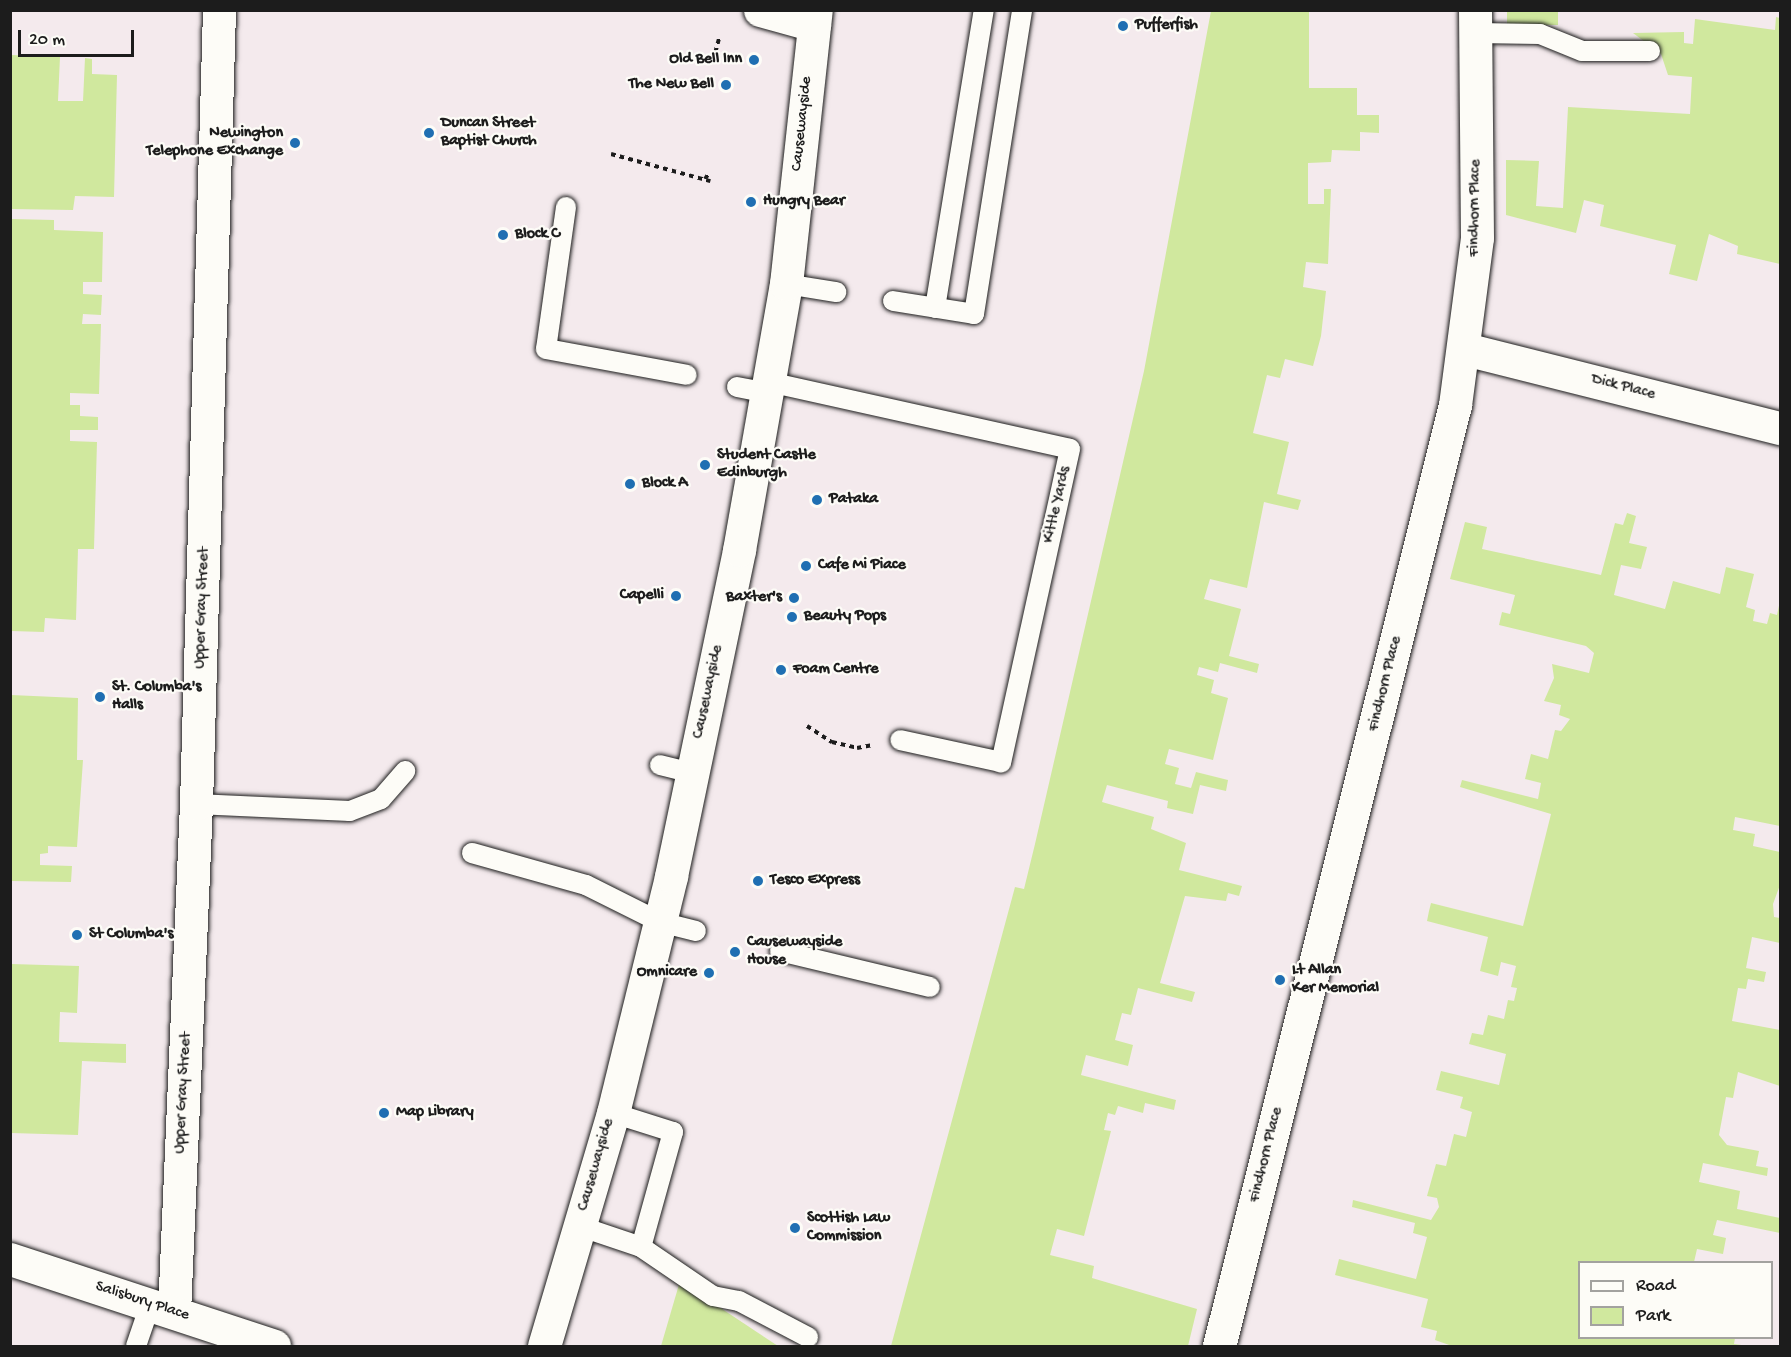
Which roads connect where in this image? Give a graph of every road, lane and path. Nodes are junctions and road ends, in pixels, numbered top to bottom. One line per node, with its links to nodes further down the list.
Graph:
1 (219, 10): 26 (street, Upper Gray Street)
2 (760, 10): 5 (street)
3 (984, 10): 16 (lane)
4 (1022, 10): 16 (lane)
5 (815, 18): 13 (street, Causewayside)
6 (1475, 22): 8 (lane); 17 (street, Findhorn Place)
7 (719, 38): 9 (path)
8 (1650, 51)
9 (713, 61)
10 (611, 154): 11 (path)
11 (710, 173)
12 (566, 207): 18 (lane)
13 (786, 284): 14 (lane); 19 (street, Causewayside)
14 (836, 292)
15 (893, 301): 16 (lane)
16 (935, 308)
17 (1465, 349): 20 (street, Dick Place); 41 (street, Findhorn Place)
18 (687, 375)
19 (758, 387): 22 (lane, Kittle Yards); 25 (street, Causewayside)
20 (1780, 428)
21 (807, 726): 22 (path)
22 (900, 740)
23 (660, 765): 25 (lane)
24 (405, 771): 26 (lane)
25 (692, 773): 28 (street, Causewayside)
26 (196, 804): 36 (street, Upper Gray Street)
27 (472, 853): 28 (lane)
28 (660, 922): 29 (lane); 32 (street, Causewayside)
29 (696, 931)
30 (780, 951): 31 (lane)
31 (930, 987)
32 (613, 1113): 33 (street, Causewayside); 34 (lane)
33 (579, 1227): 34 (lane); 40 (street, Causewayside)
34 (641, 1248): 37 (lane)
35 (10, 1259): 36 (street, Salisbury Place)
36 (162, 1308): 38 (lane); 39 (street, Salisbury Place)
37 (808, 1337)
38 (136, 1347)
39 (274, 1347)
40 (543, 1347)
41 (1219, 1347)

